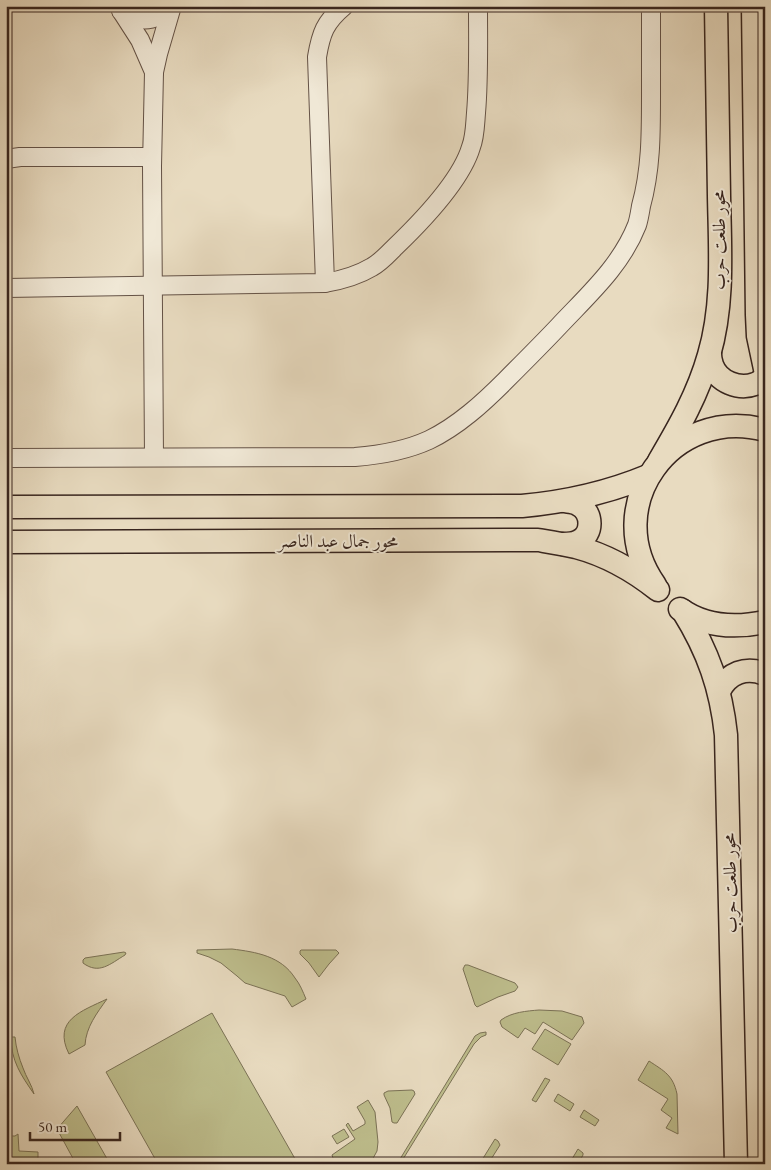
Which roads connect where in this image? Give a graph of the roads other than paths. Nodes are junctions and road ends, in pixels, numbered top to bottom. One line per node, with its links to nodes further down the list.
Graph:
1 (172, 6): 7 (street); 8 (street)
2 (344, 6): 11 (street)
3 (478, 6): 11 (street)
4 (651, 6): 18 (street)
5 (716, 6): 14 (main road, محور طلعت حرب)
6 (753, 6): 15 (main road, محور طلعت حرب)
7 (116, 8): 8 (street)
8 (154, 72): 9 (street)
9 (152, 158): 10 (street); 12 (street)
10 (6, 159)
11 (326, 283): 12 (street)
12 (153, 286): 13 (street); 18 (street)
13 (6, 288)
14 (710, 354): 16 (main road); 20 (main road, محور طلعت حرب)
15 (765, 369)
16 (765, 378)
17 (765, 430): 20 (main road)
18 (154, 457): 19 (street)
19 (6, 458)
20 (653, 469): 21 (main road, محور جمال عبد الناصر); 25 (main road, محور طلعت حرب)
21 (564, 501): 22 (main road, محور جمال عبد الناصر); 24 (main road)
22 (6, 507)
23 (6, 542): 24 (main road, محور جمال عبد الناصر)
24 (563, 544): 25 (main road, محور جمال عبد الناصر)
25 (658, 590): 26 (main road)
26 (683, 611): 27 (main road); 29 (main road, محور طلعت حرب)
27 (765, 622)
28 (765, 674): 29 (main road)
29 (719, 691): 30 (main road, محور طلعت حرب)
30 (736, 1164)

